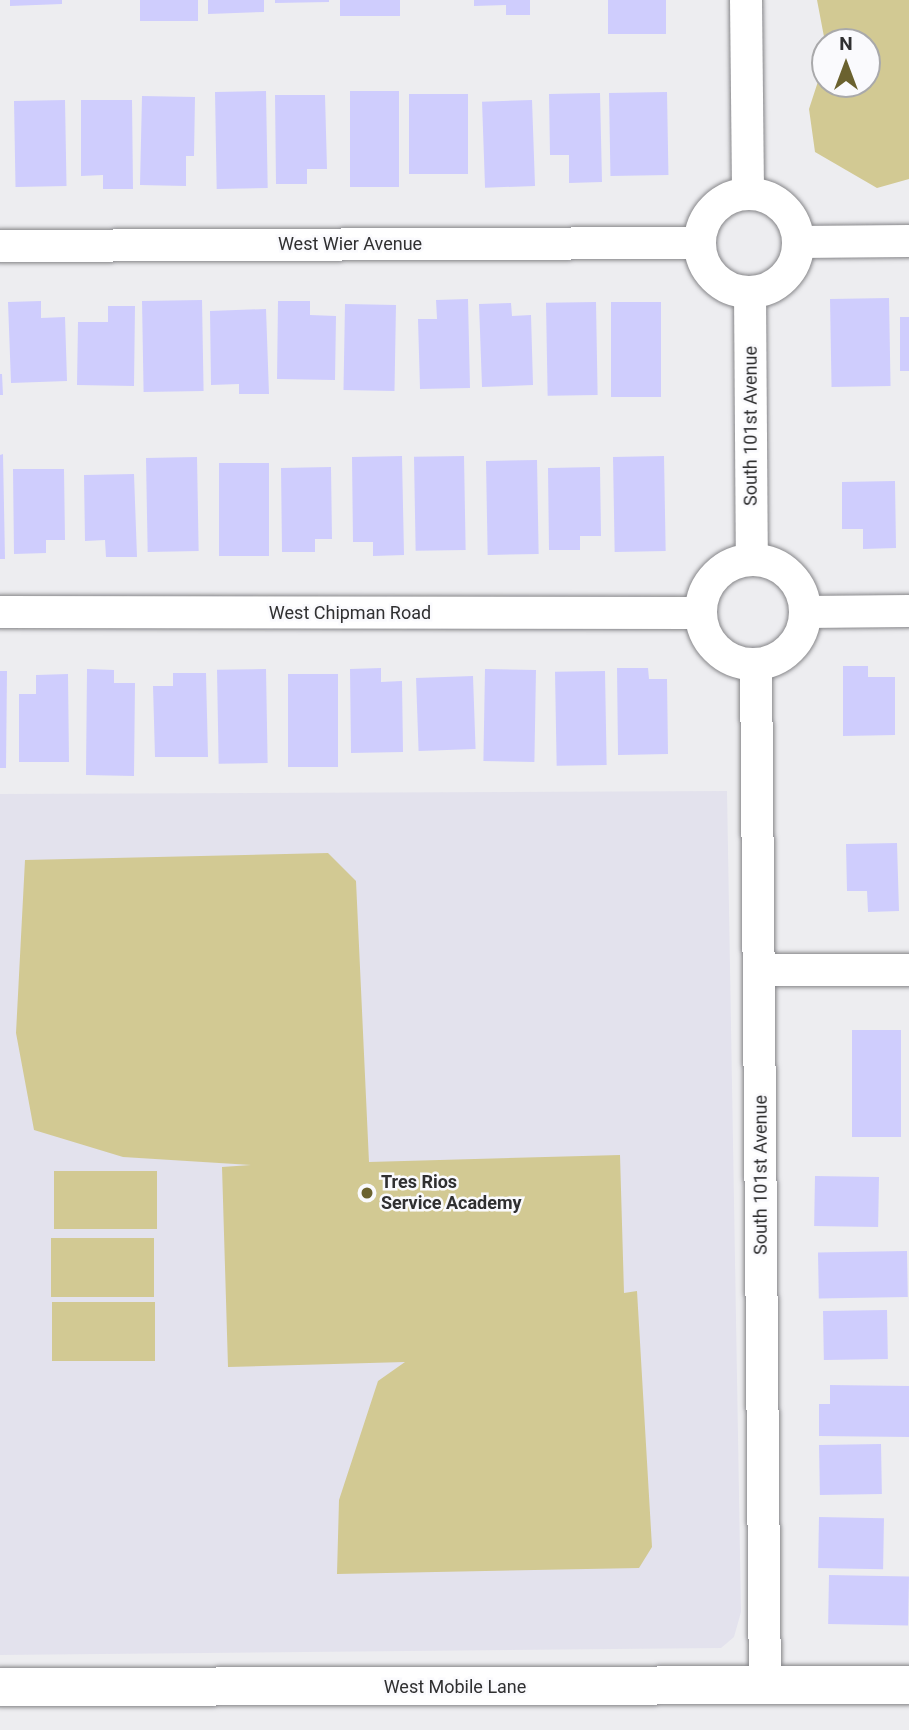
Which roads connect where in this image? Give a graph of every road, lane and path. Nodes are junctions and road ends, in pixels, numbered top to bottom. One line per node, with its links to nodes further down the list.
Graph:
1 (746, 0): 2 (street)
2 (748, 194): 4 (street); 5 (street)
3 (909, 241): 4 (street)
4 (799, 242): 7 (street)
5 (699, 243): 6 (street, West Wier Avenue); 7 (street)
6 (0, 246)
7 (750, 293): 8 (street, South 101st Avenue)
8 (752, 560): 11 (street); 12 (street)
9 (909, 611): 11 (street)
10 (0, 612): 12 (street, West Chipman Road)
11 (806, 612): 13 (street)
12 (701, 613): 13 (street)
13 (756, 664): 14 (street, South 101st Avenue)
14 (760, 970): 15 (street); 17 (street, South 101st Avenue)
15 (909, 970)
16 (909, 1685): 17 (street, West Mobile Lane)
17 (765, 1686): 18 (street, West Mobile Lane)
18 (0, 1688)

